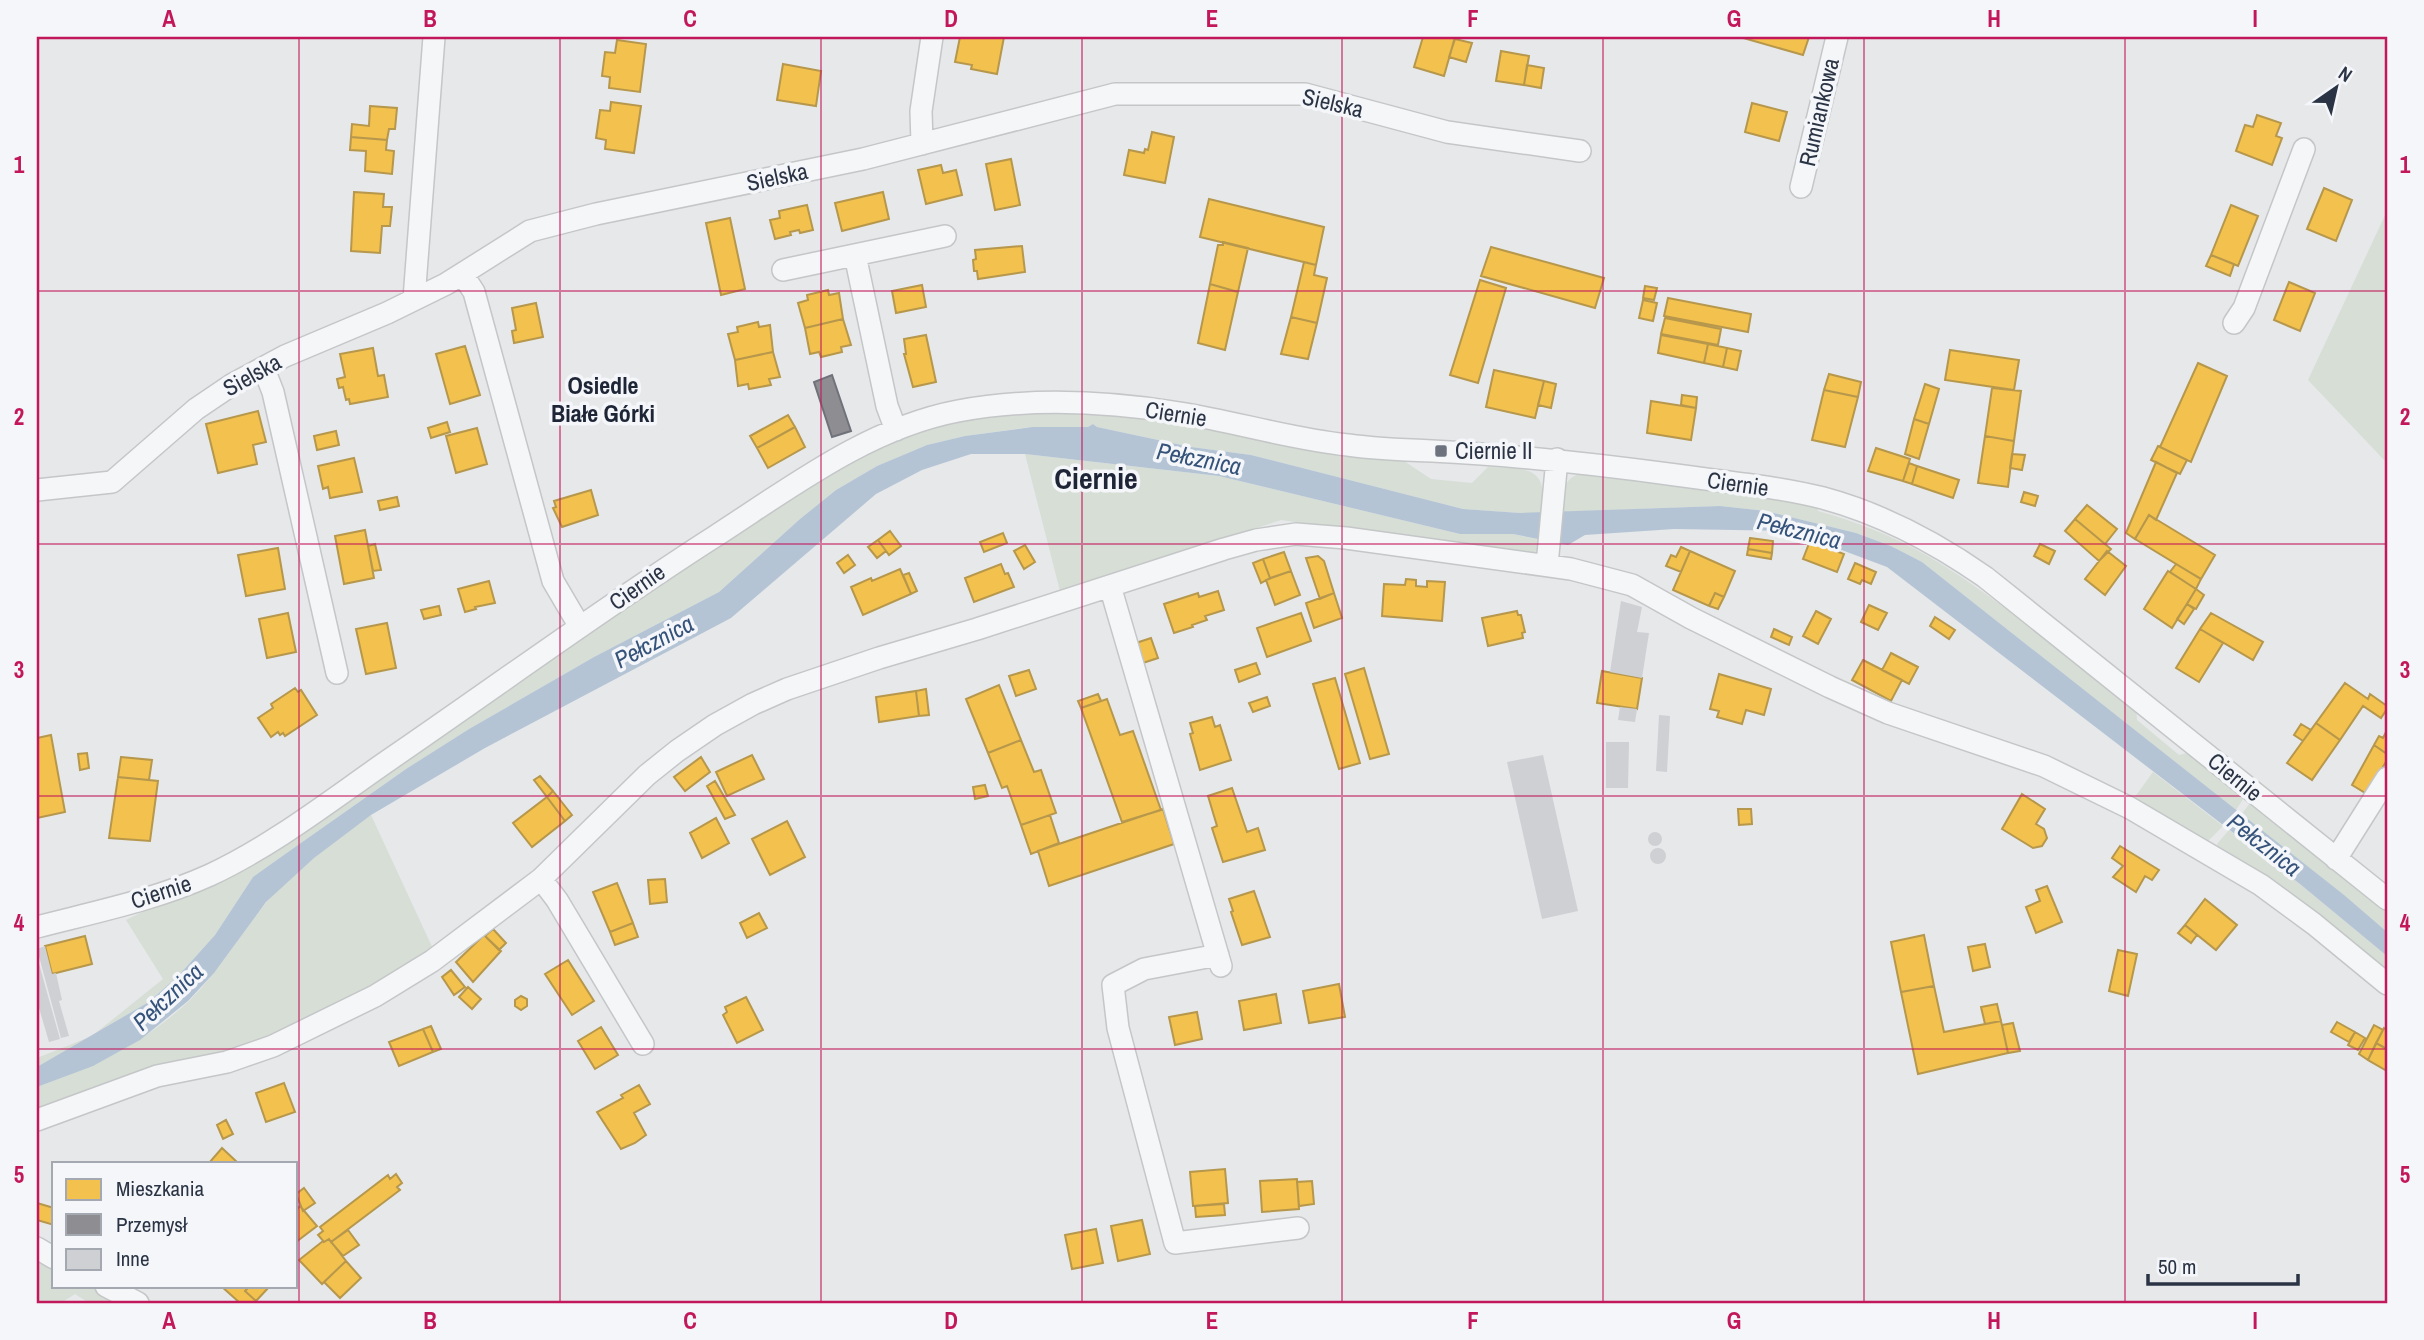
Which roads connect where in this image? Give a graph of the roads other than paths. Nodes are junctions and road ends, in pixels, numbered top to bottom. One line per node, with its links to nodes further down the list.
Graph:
1 (433, 37): 12 (street)
2 (932, 37): 4 (street)
3 (1837, 37): 7 (street, Rumiankowa)
4 (922, 144): 6 (street, Sielska); 11 (street, Sielska)
5 (2304, 149): 13 (street)
6 (1580, 151)
7 (1801, 187)
8 (945, 236): 9 (street)
9 (855, 255): 10 (street); 15 (street)
10 (783, 270)
11 (463, 275): 12 (street, Sielska); 20 (street)
12 (414, 299): 14 (street, Sielska)
13 (2234, 323)
14 (264, 369): 17 (street, Sielska); 21 (street)
15 (897, 430): 16 (street, Ciernie); 20 (street, Ciernie)
16 (1557, 459): 18 (street); 23 (street, Ciernie)
17 (37, 490)
18 (1548, 554): 19 (street); 27 (street)
19 (1110, 586): 24 (street); 30 (street)
20 (580, 627): 26 (street, Ciernie)
21 (337, 673)
22 (2387, 778): 23 (street)
23 (2336, 859): 25 (street, Ciernie)
24 (541, 879): 28 (street); 29 (street)
25 (2387, 899)
26 (37, 927)
27 (2387, 984)
28 (643, 1044)
29 (37, 1120)
30 (1298, 1228)
31 (110, 1288): 32 (street)
32 (138, 1303)

